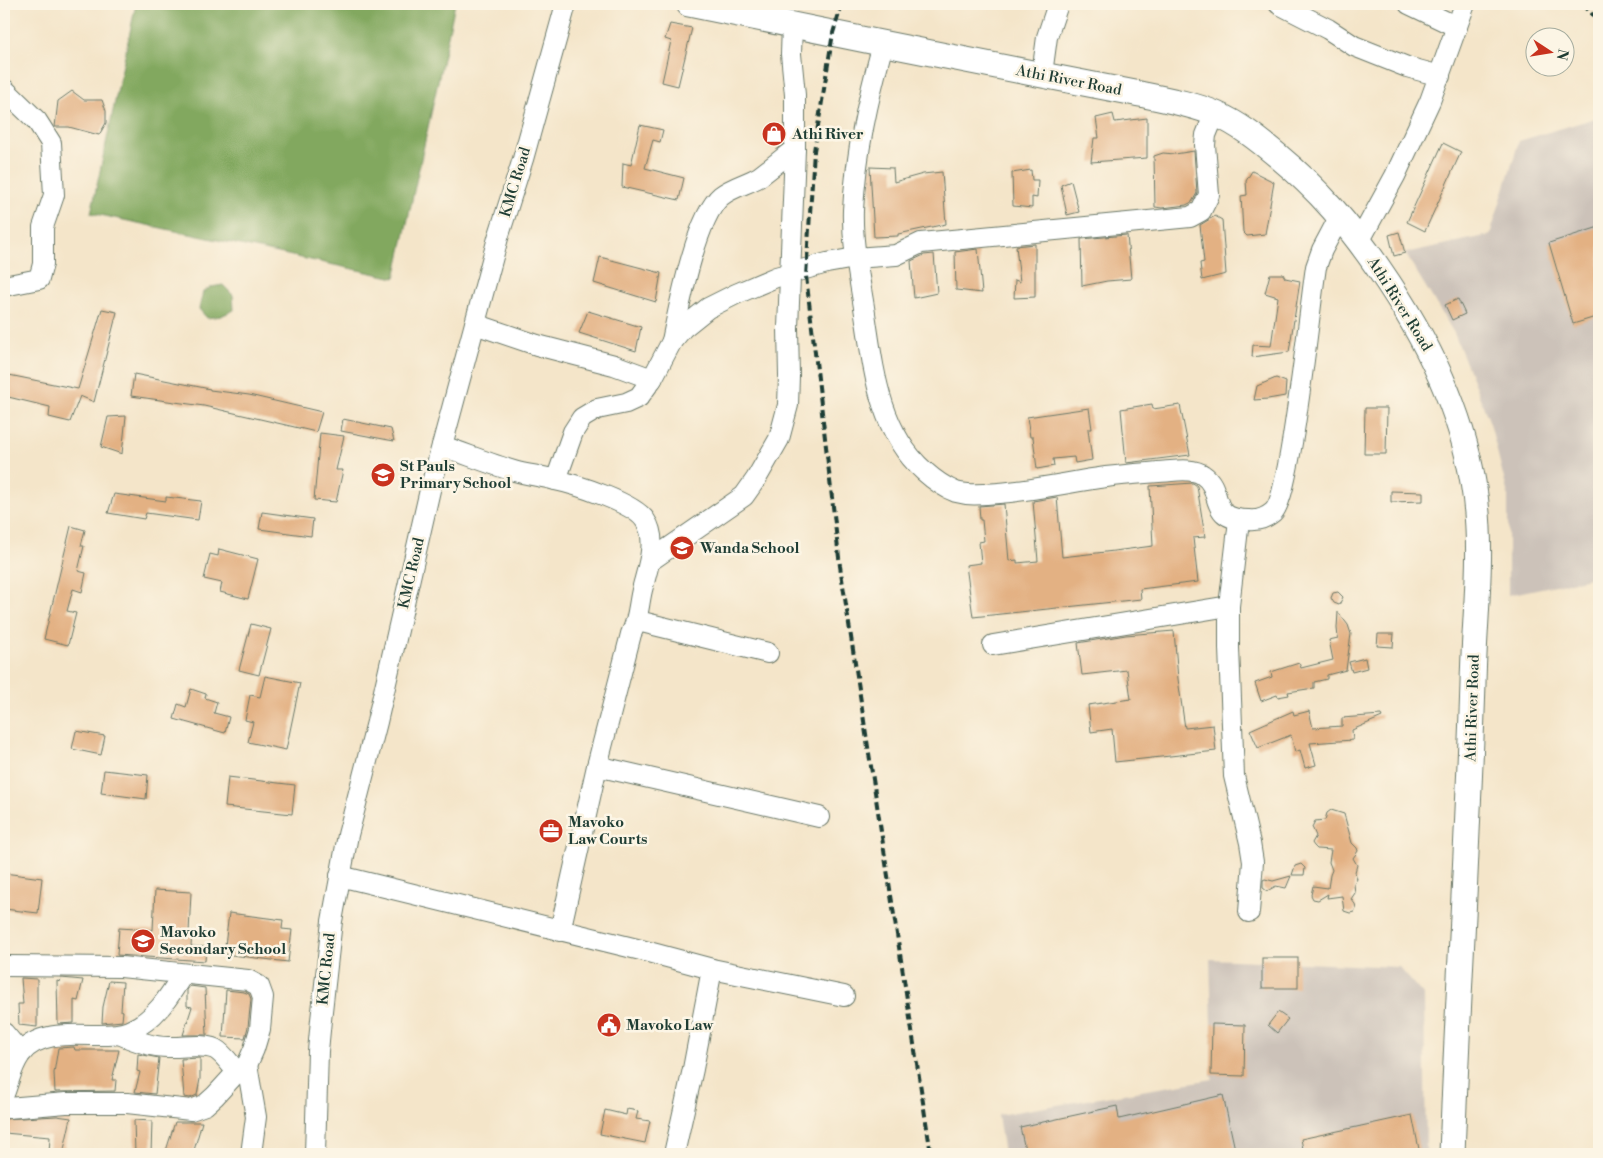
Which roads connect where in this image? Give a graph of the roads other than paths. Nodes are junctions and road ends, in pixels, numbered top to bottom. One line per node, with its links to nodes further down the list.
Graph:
1 (566, 4): 20 (street, KMC Road)
2 (689, 4): 7 (main road, Athi River Road)
3 (1058, 4): 10 (street)
4 (1279, 4): 11 (street)
5 (1409, 4): 8 (street)
6 (1465, 4): 8 (street)
7 (792, 25): 9 (main road, Athi River Road); 14 (street)
8 (1457, 27): 11 (street)
9 (883, 44): 10 (main road, Athi River Road); 17 (street)
10 (1042, 74): 13 (main road, Athi River Road)
11 (1440, 76): 16 (street)
12 (4, 89): 19 (street)
13 (1215, 113): 15 (main road, Athi River Road); 17 (street)
14 (795, 148): 18 (street); 21 (street)
15 (1340, 216): 16 (main road, Athi River Road); 25 (street)
16 (1360, 240): 49 (main road, Athi River Road)
17 (855, 258): 18 (street); 25 (street)
18 (790, 273): 21 (street); 26 (street)
19 (4, 286)
20 (476, 324): 22 (street); 23 (street, KMC Road)
21 (672, 341): 22 (street)
22 (652, 379): 24 (street)
23 (442, 446): 24 (street); 33 (street, KMC Road)
24 (556, 480): 26 (street)
25 (1239, 520): 27 (street)
26 (650, 561): 28 (street)
27 (1229, 606): 29 (street); 34 (street)
28 (638, 621): 30 (street); 31 (street)
29 (993, 645)
30 (768, 653)
31 (597, 766): 32 (street); 35 (street)
32 (819, 817)
33 (340, 876): 35 (street); 47 (street, KMC Road)
34 (1249, 912)
35 (560, 931): 37 (street)
36 (4, 966): 38 (street)
37 (712, 969): 39 (street); 48 (street)
38 (183, 974): 41 (street); 43 (street)
39 (844, 996)
40 (4, 1033): 42 (street)
41 (119, 1034): 42 (street); 43 (street)
42 (21, 1053): 44 (street)
43 (242, 1068): 45 (street); 46 (street)
44 (4, 1094)
45 (4, 1106)
46 (252, 1154)
47 (315, 1154)
48 (674, 1154)
49 (1452, 1154)

